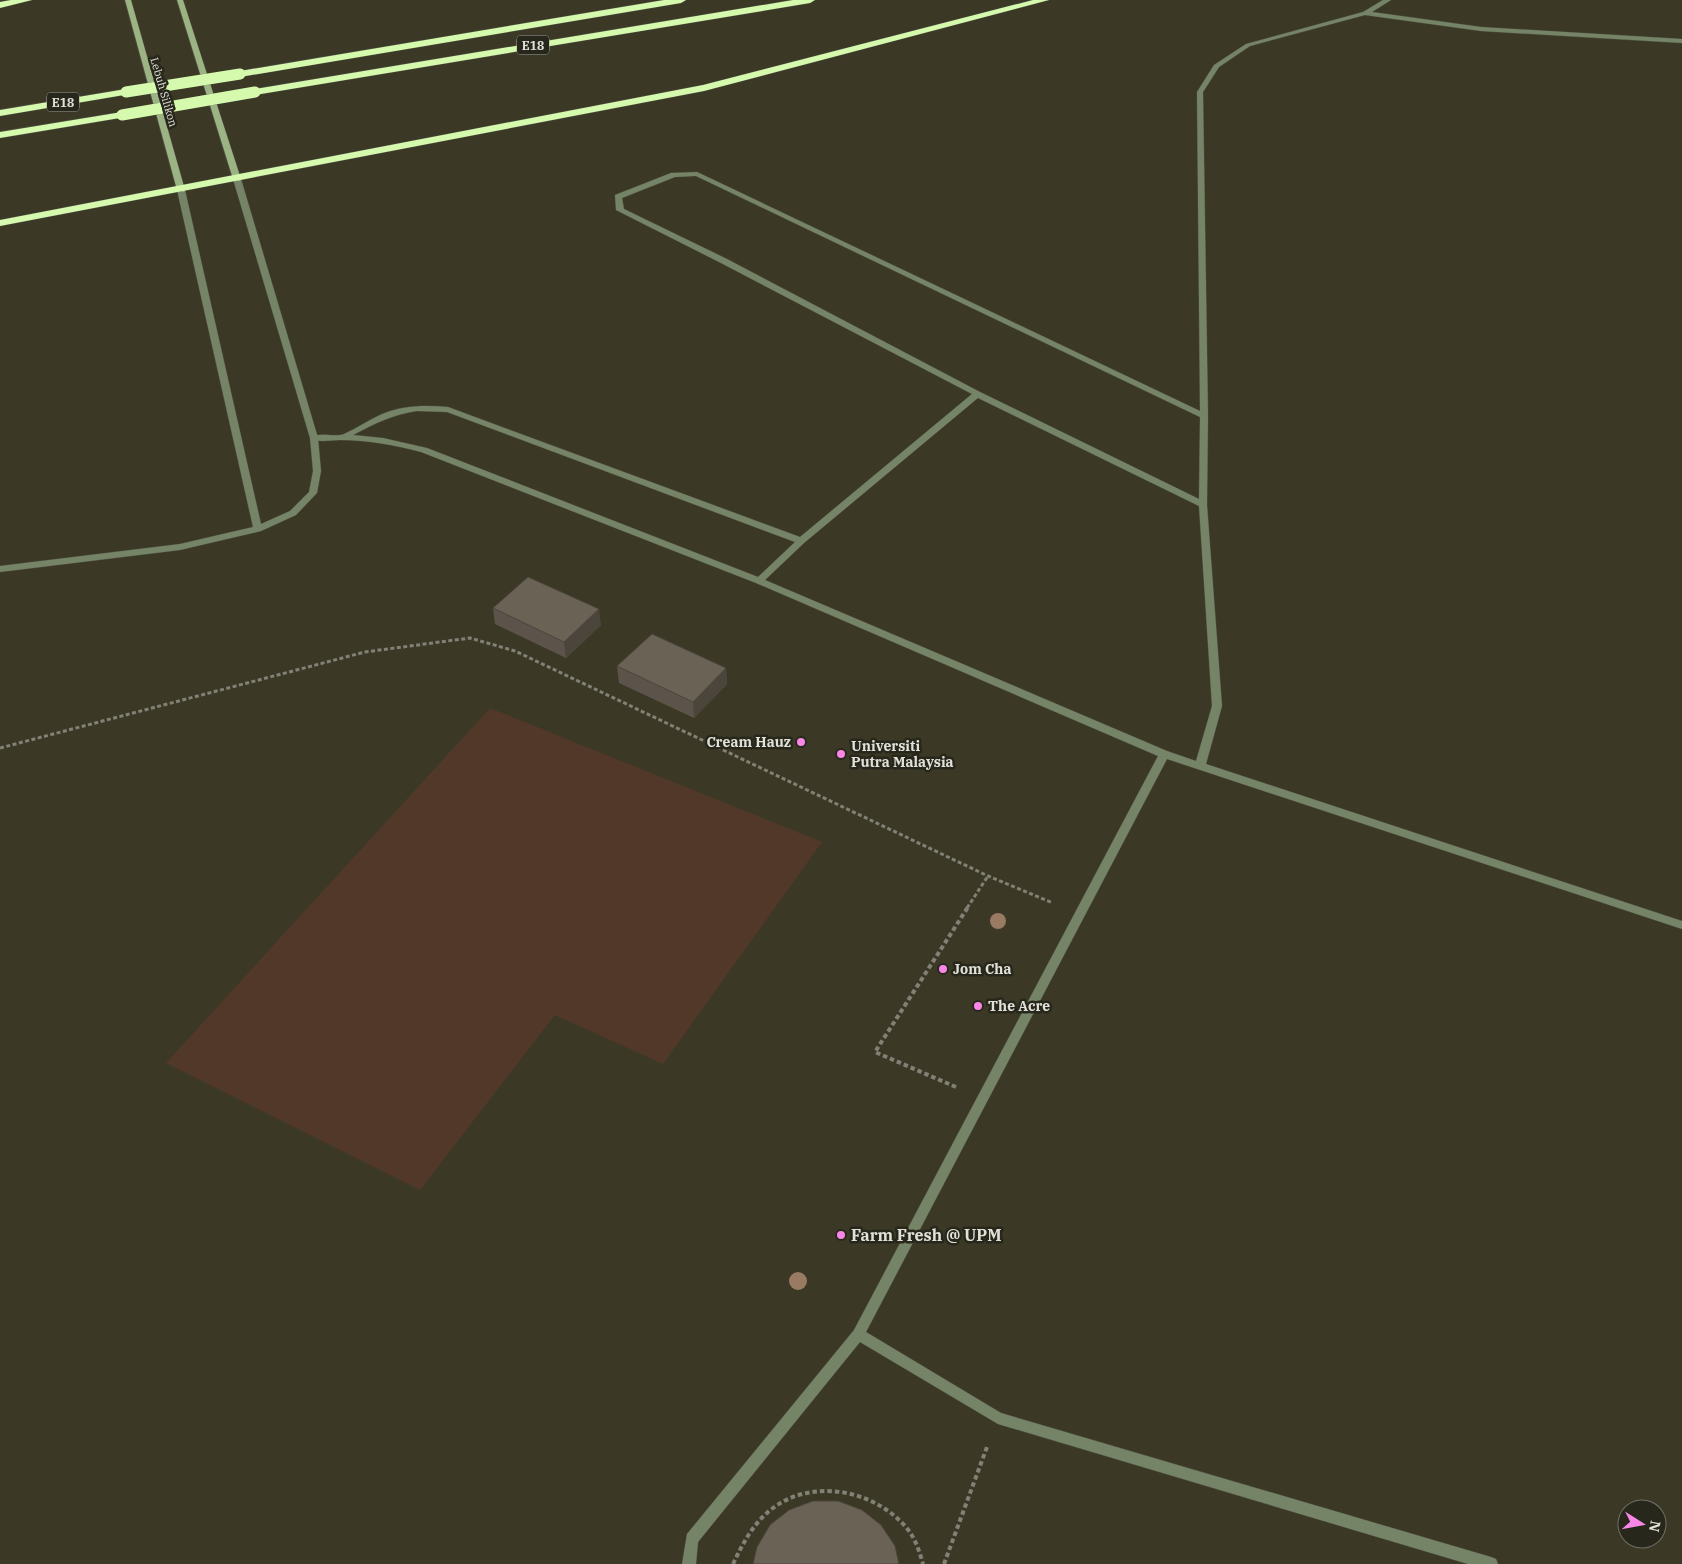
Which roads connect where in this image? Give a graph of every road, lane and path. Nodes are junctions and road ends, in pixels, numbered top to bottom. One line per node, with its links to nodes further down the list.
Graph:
1 (27, 0): 8 (highway)
2 (128, 0): 14 (street, Lebuh Silikon)
3 (180, 0): 13 (street)
4 (681, 0): 11 (highway, E18, bridge)
5 (810, 0): 12 (highway, E18, bridge)
6 (1044, 0): 13 (highway)
7 (1388, 0): 9 (street)
8 (0, 5)
9 (1365, 13): 10 (street); 17 (street)
10 (1682, 41)
11 (0, 113)
12 (0, 135)
13 (237, 179): 14 (highway); 19 (street)
14 (181, 190): 15 (highway); 21 (street)
15 (0, 223)
16 (977, 394): 17 (street); 20 (street); 22 (street)
17 (1204, 416): 20 (street)
18 (347, 436): 19 (street); 22 (street); 24 (street)
19 (314, 438): 21 (street)
20 (1203, 505): 27 (street)
21 (258, 529): 23 (street)
22 (801, 541): 24 (street)
23 (0, 569)
24 (759, 581): 26 (street)
25 (0, 748): 28 (path)
26 (1164, 754): 27 (street); 29 (street)
27 (1200, 766): 30 (street)
28 (988, 876): 29 (path); 31 (path)
29 (1079, 914): 31 (street)
30 (1682, 925)
31 (981, 1098): 32 (street)
32 (858, 1334): 33 (street); 34 (street)
33 (998, 1418): 37 (path); 38 (street)
34 (689, 1564)
35 (733, 1564): 36 (path)
36 (923, 1564)
37 (944, 1564)
38 (1491, 1564)

